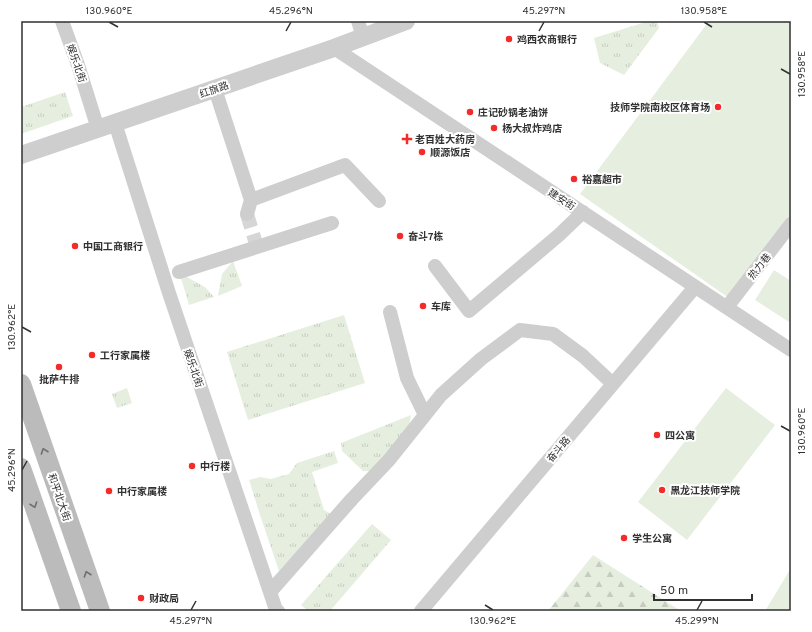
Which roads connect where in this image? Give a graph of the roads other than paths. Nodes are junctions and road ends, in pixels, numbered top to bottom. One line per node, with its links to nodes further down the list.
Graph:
1 (62, 21): 6 (street, 娱乐北街)
2 (406, 21): 3 (street, 红旗路)
3 (360, 29): 4 (street, 红旗路)
4 (334, 48): 5 (street, 红旗路); 10 (street, 建安街)
5 (215, 89): 6 (street, 红旗路); 8 (street)
6 (107, 126): 7 (street, 红旗路); 24 (street, 娱乐北街)
7 (21, 155)
8 (251, 200): 9 (street); 11 (street)
9 (379, 201)
10 (583, 212): 14 (street); 16 (street, 建安街)
11 (247, 214)
12 (332, 223): 15 (street)
13 (791, 224): 17 (street, 热力巷)
14 (435, 266)
15 (180, 272)
16 (695, 287): 17 (street, 建安街); 21 (street, 奋斗路)
17 (727, 307): 19 (street, 建安街)
18 (390, 312): 22 (street)
19 (791, 350)
20 (21, 384): 26 (main road, 和平北大街, one-way to 20)
21 (613, 384): 22 (street); 28 (street, 奋斗路)
22 (425, 415): 24 (street)
23 (21, 468): 25 (main road, one-way to 25)
24 (270, 592): 27 (street, 娱乐北街)
25 (71, 611)
26 (100, 611)
27 (276, 611)
28 (421, 611)

